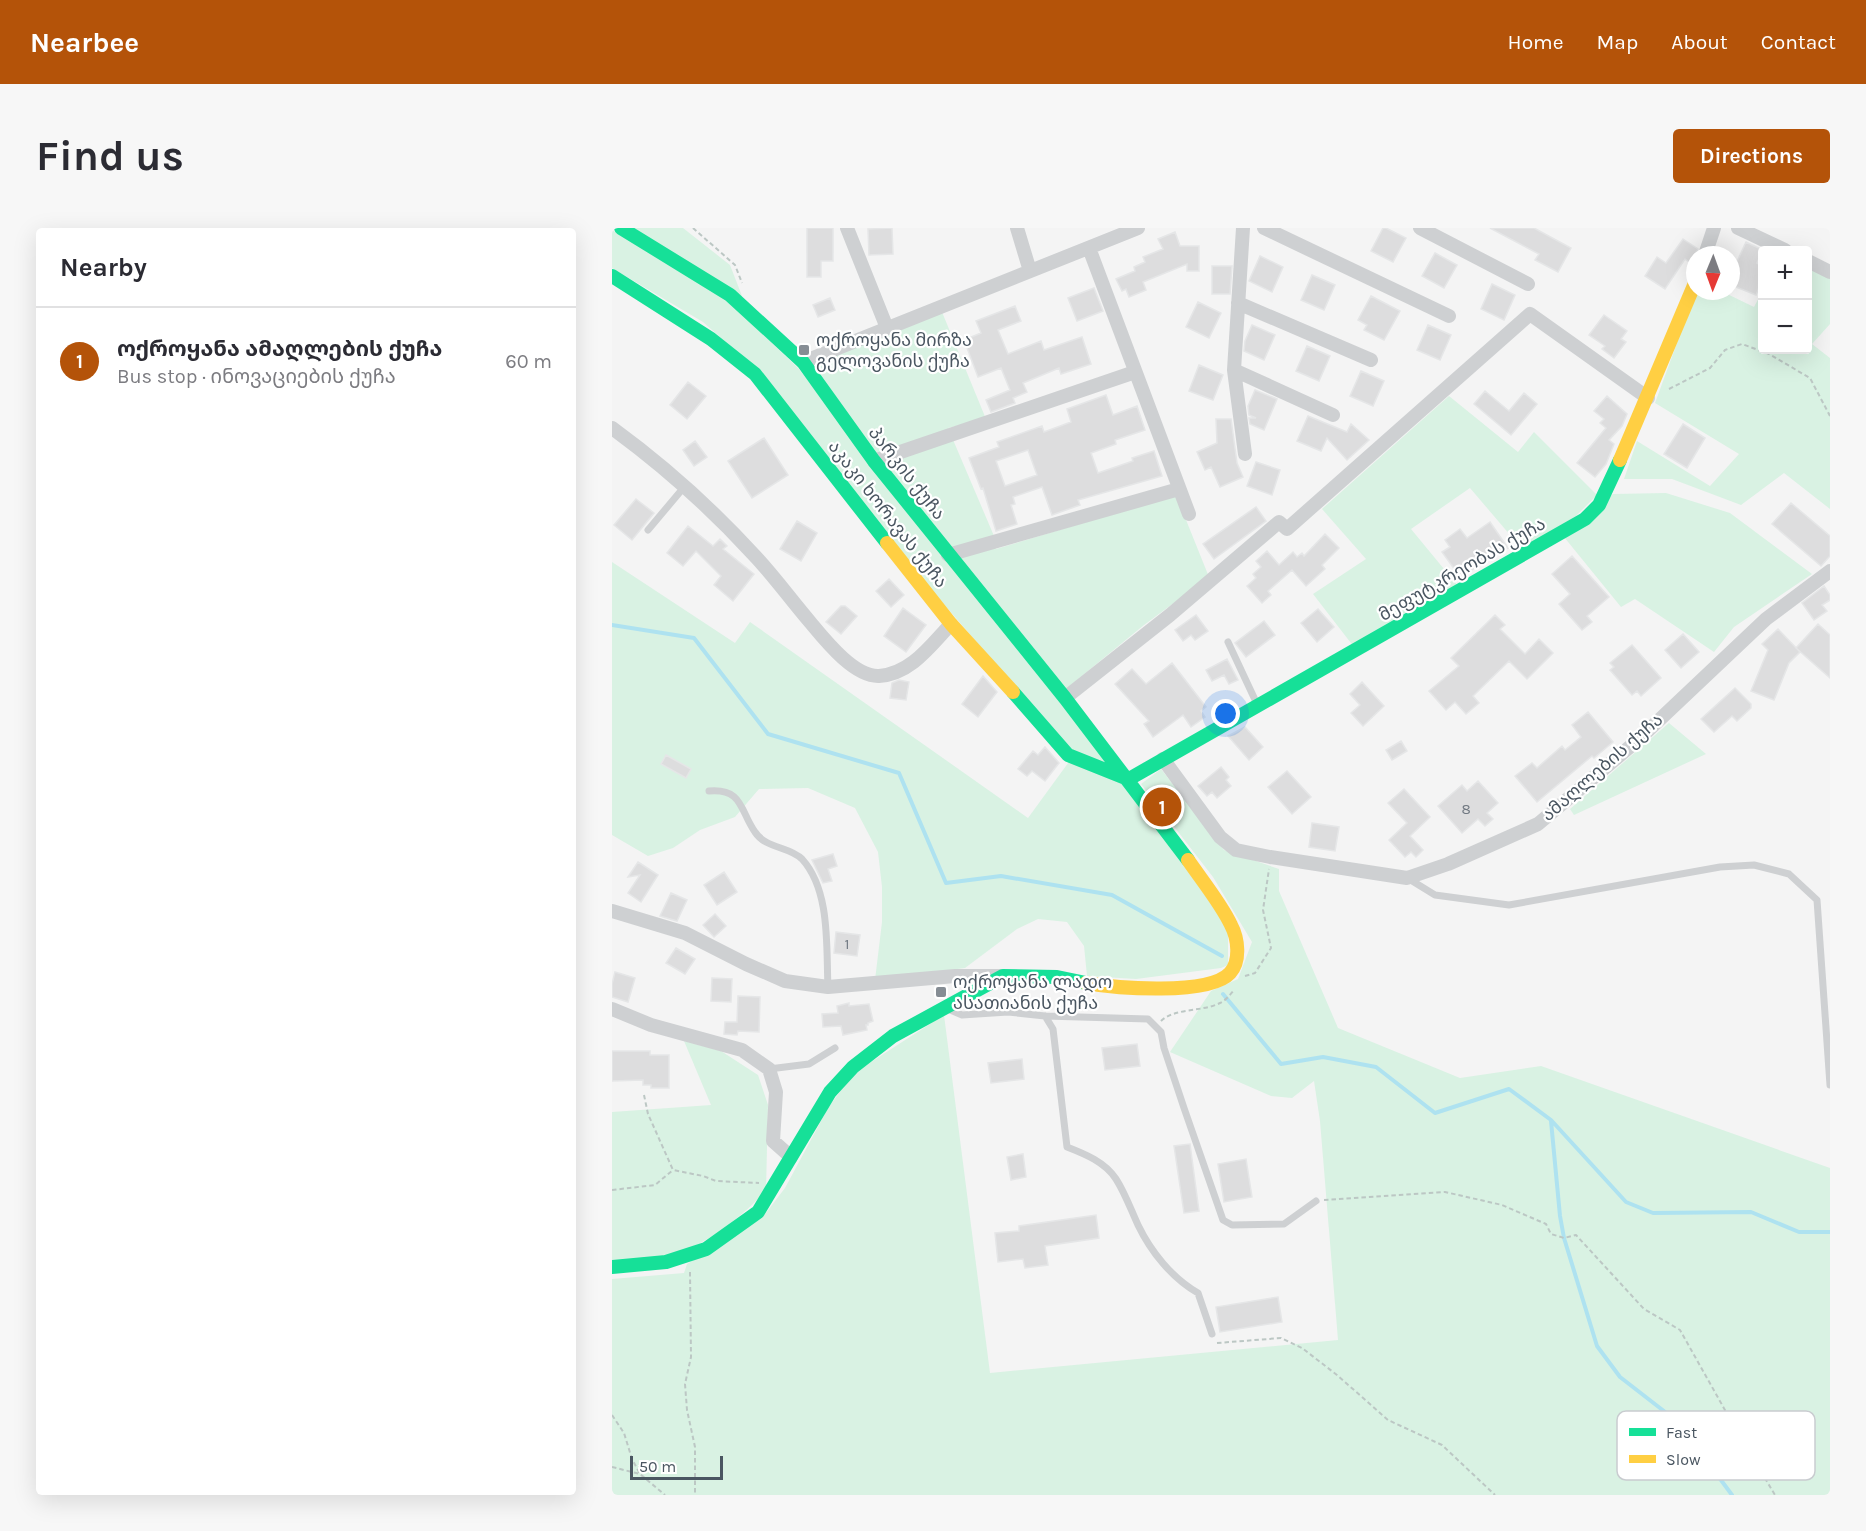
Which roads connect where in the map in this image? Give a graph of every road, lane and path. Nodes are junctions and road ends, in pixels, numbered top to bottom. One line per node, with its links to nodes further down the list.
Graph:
1 (621, 228): 25 (street, პარკის ქუჩა)
2 (693, 228): 18 (path)
3 (1017, 228): 15 (street)
4 (1242, 228): 21 (street)
5 (1264, 228): 22 (street)
6 (1420, 228): 19 (street)
7 (1714, 228): 11 (street)
8 (1738, 228): 12 (street)
9 (1133, 229): 13 (street)
10 (850, 230): 23 (street)
11 (1708, 246)
12 (1776, 246)
13 (1089, 248): 15 (street); 27 (street)
14 (1812, 263): 16 (street)
15 (1030, 271): 23 (street)
16 (1830, 272)
17 (612, 276): 43 (street, აკაკი ხორავას ქუჩა)
18 (742, 283)
19 (1528, 284)
20 (1688, 300): 29 (street, მეფუტკრეობას ქუჩა)
21 (1238, 303): 24 (street); 26 (street)
22 (1449, 316)
23 (886, 328): 25 (street)
24 (1371, 360)
25 (803, 362): 36 (street, პარკის ქუჩა)
26 (1234, 370): 30 (street); 35 (street)
27 (1135, 372): 36 (street); 38 (street)
28 (1668, 389): 31 (path)
29 (1648, 398): 45 (street); 46 (street, მეფუტკრეობას ქუჩა)
30 (1333, 415)
31 (1830, 416)
32 (612, 428): 34 (street)
33 (612, 437): 34 (street)
34 (643, 450): 37 (street)
35 (1245, 454)
36 (874, 461): 41 (street, პარკის ქუჩა)
37 (685, 486): 40 (lane); 43 (street)
38 (1179, 489): 39 (street); 41 (street)
39 (1189, 514)
40 (648, 531)
41 (948, 555): 45 (street, პარკის ქუჩა)
42 (1829, 575): 51 (street, ამაღლების ქუჩა)
43 (951, 624): 48 (street, აკაკი ხორავას ქუჩა)
44 (1228, 642): 46 (lane)
45 (1065, 698): 48 (street, პარკის ქუჩა)
46 (1258, 706): 47 (street, მეფუტკრეობას ქუჩა)
47 (1163, 759): 48 (street, მეფუტკრეობას ქუჩა); 50 (street, ამაღლების ქუჩა)
48 (1129, 779): 53 (street, პარკის ქუჩა)
49 (709, 791): 55 (lane)
50 (1270, 857): 51 (street, ამაღლების ქუჩა); 54 (path)
51 (1407, 878): 63 (lane)
52 (612, 911): 55 (street)
53 (1003, 976): 55 (street); 57 (street)
54 (1244, 976)
55 (828, 987)
56 (1230, 994): 60 (path)
57 (943, 1007): 59 (lane); 65 (street)
58 (612, 1009): 62 (street)
59 (1046, 1016): 60 (lane); 72 (lane)
60 (1156, 1026): 69 (lane)
61 (835, 1048): 62 (lane)
62 (769, 1070): 65 (street)
63 (1830, 1085)
64 (644, 1095): 66 (path)
65 (791, 1157): 67 (street)
66 (673, 1170): 67 (path); 68 (path)
67 (777, 1184): 70 (street)
68 (612, 1190)
69 (1316, 1201): 73 (path)
70 (689, 1254): 71 (street); 79 (path)
71 (612, 1267)
72 (1212, 1334): 80 (path)
73 (1726, 1411)
74 (612, 1415): 76 (path)
75 (612, 1467): 76 (path)
76 (640, 1474): 78 (path)
77 (1766, 1480): 81 (path)
78 (665, 1495)
79 (695, 1495)
80 (1495, 1495)
81 (1775, 1495)

